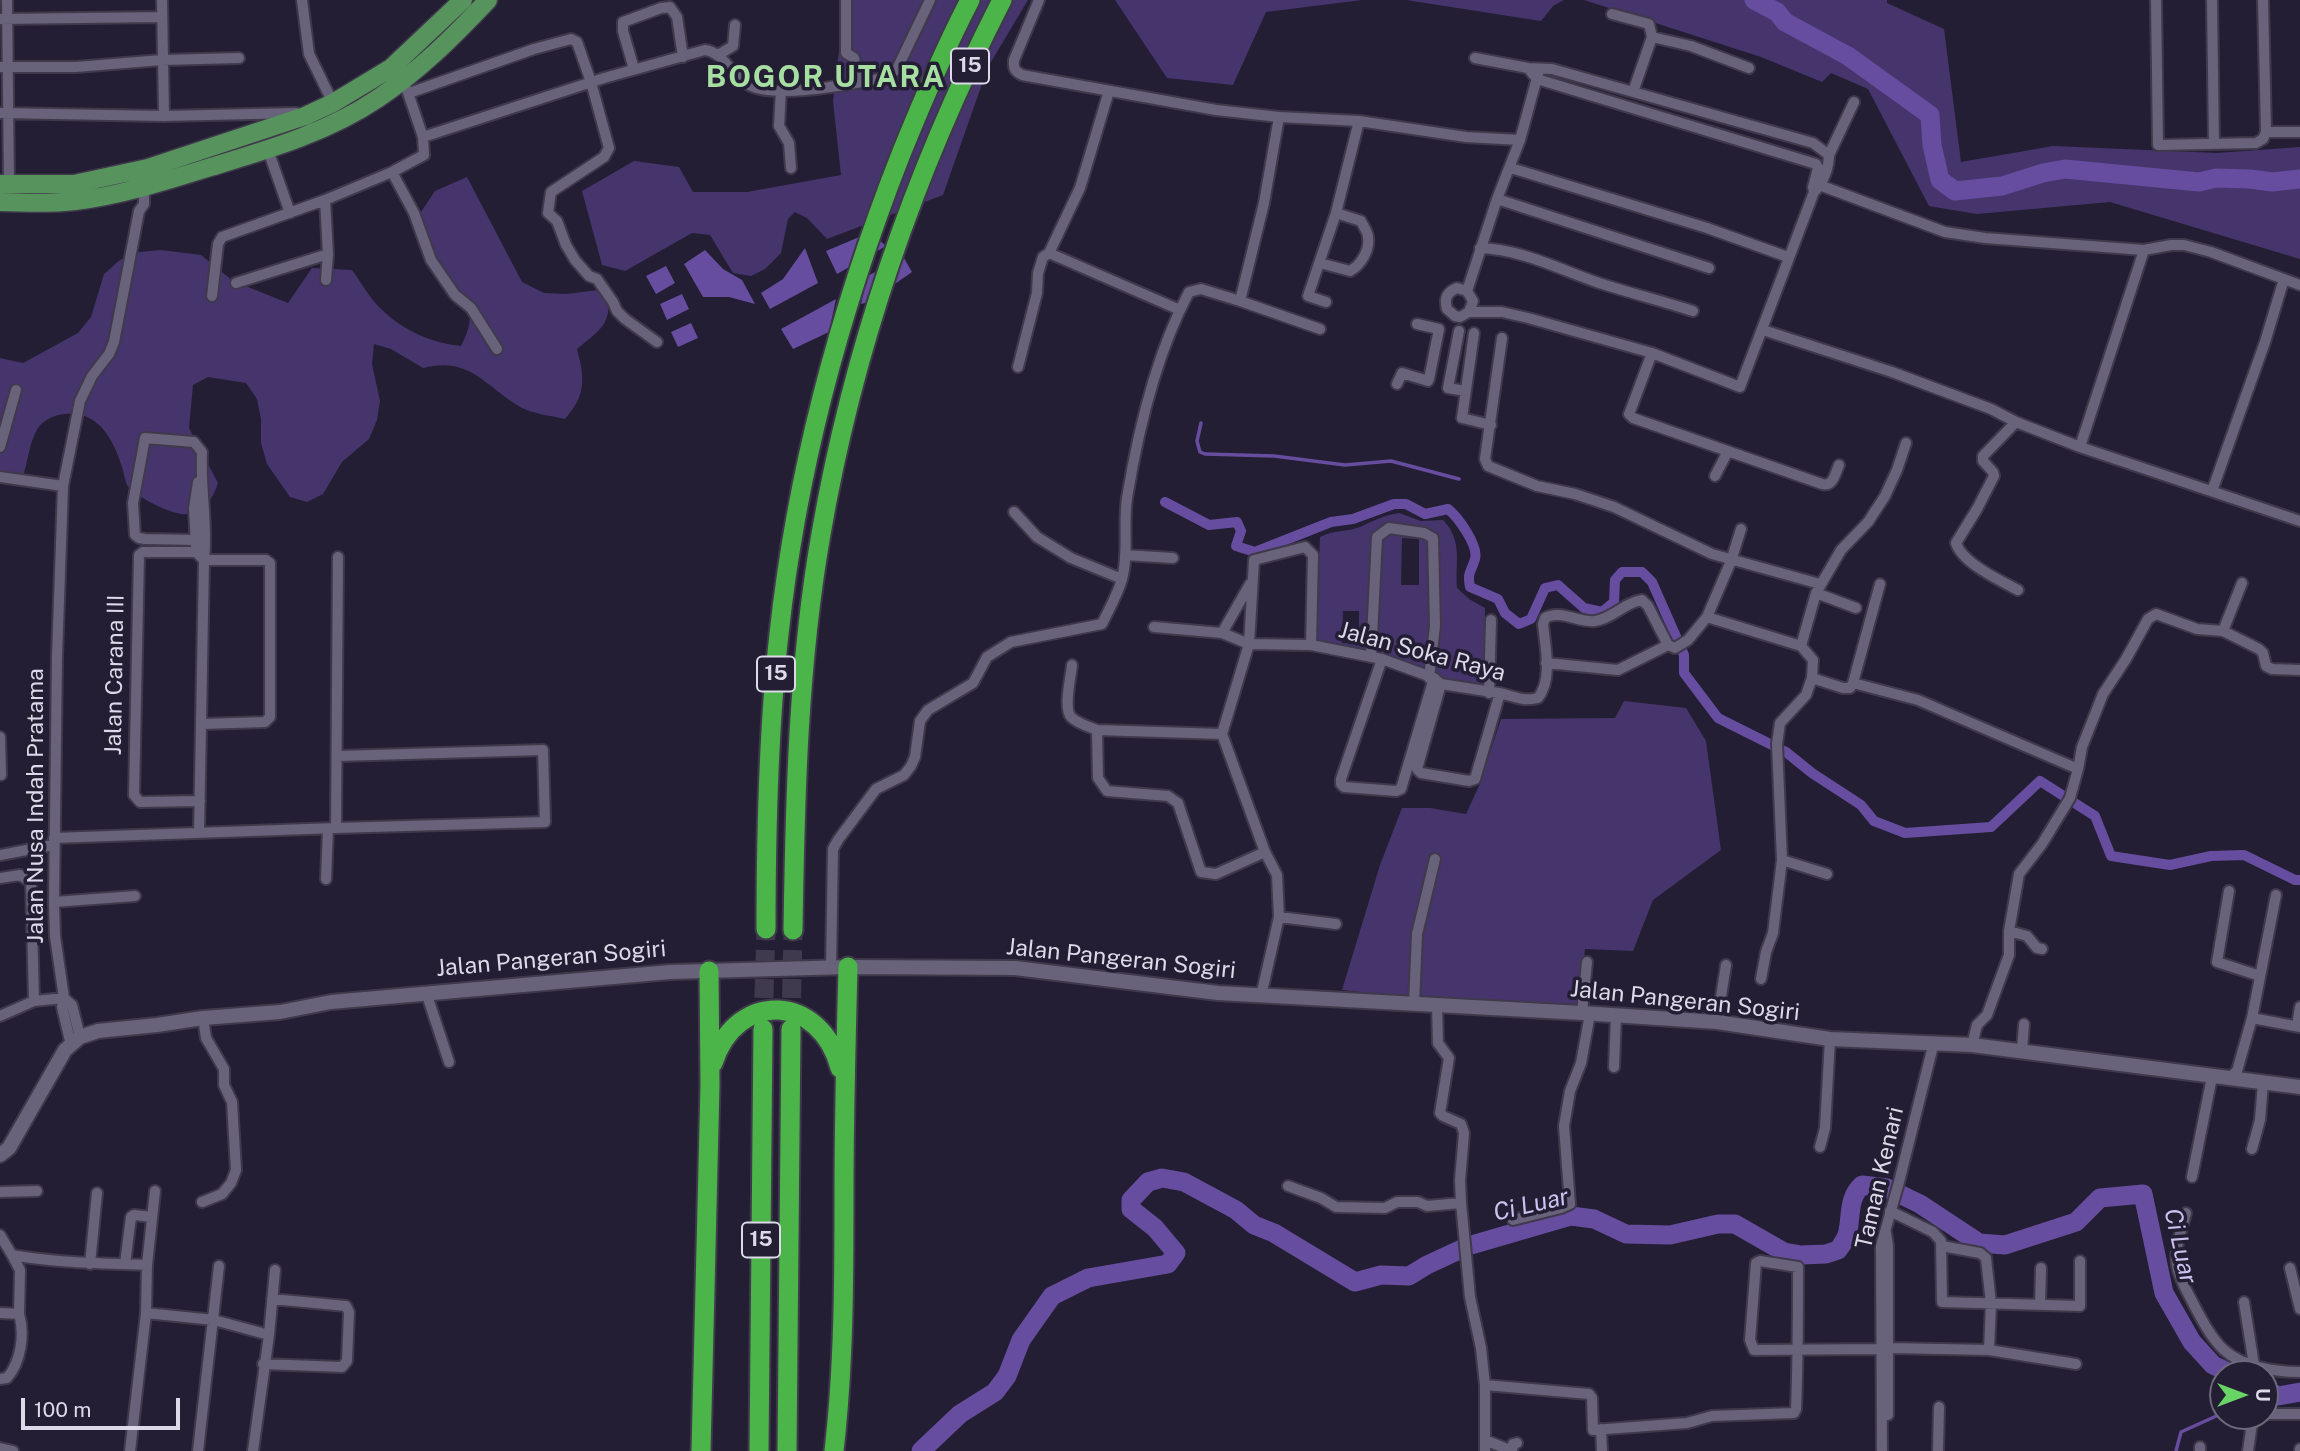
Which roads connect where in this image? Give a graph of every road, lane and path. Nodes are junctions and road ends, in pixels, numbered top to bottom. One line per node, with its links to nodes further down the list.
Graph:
1 (7, 0): 16 (street)
2 (162, 0): 15 (street)
3 (302, 0): 37 (street)
4 (463, 0): 37 (main road)
5 (488, 0): 32 (main road)
6 (846, 0): 31 (street)
7 (930, 0): 31 (street)
8 (970, 0): 163 (highway, 15)
9 (1002, 0): 164 (highway, 15)
10 (1039, 0): 34 (street)
11 (2156, 0): 47 (street)
12 (2212, 0): 47 (street)
13 (2263, 0): 43 (street)
14 (1612, 14): 18 (street)
15 (162, 17): 16 (street); 23 (street)
16 (4, 19): 24 (street)
17 (735, 25): 19 (street)
18 (1653, 37): 27 (street); 35 (street)
19 (718, 55): 20 (street); 33 (street)
20 (683, 57): 28 (street); 28 (street)
21 (239, 58): 23 (street)
22 (1475, 58): 26 (street)
23 (162, 60): 24 (street); 39 (street)
24 (4, 67): 38 (street)
25 (1541, 67): 26 (street); 29 (street); 35 (street)
26 (1528, 68): 29 (street)
27 (1749, 68)
28 (634, 69): 30 (street)
29 (1537, 79): 46 (street); 54 (street)
30 (591, 82): 32 (street); 45 (street); 85 (street)
31 (859, 82): 33 (street)
32 (406, 87): 45 (street); 48 (main road)
33 (781, 90): 50 (street)
34 (1109, 91): 41 (street); 63 (street)
35 (1633, 92): 49 (street)
36 (1854, 102): 49 (street)
37 (333, 103): 40 (main road)
38 (4, 113): 39 (street); 53 (street)
39 (164, 116): 40 (street)
40 (305, 116): 53 (main road)
41 (1279, 117): 42 (street); 74 (street)
42 (1359, 121): 46 (street); 60 (street)
43 (2266, 132): 44 (street); 47 (street)
44 (2300, 132)
45 (422, 137): 52 (street)
46 (1520, 140): 51 (street)
47 (2214, 144)
48 (268, 150): 55 (main road); 59 (street)
49 (1829, 155): 54 (street)
50 (791, 168)
51 (1511, 168): 56 (street); 65 (street)
52 (392, 172): 57 (street); 86 (street)
53 (4, 184)
54 (1816, 187): 62 (street); 65 (street)
55 (139, 188): 58 (main road); 104 (street, Jalan Nusa Indah Pratama)
56 (1497, 199): 61 (street); 67 (street)
57 (325, 200): 59 (street); 64 (street)
58 (0, 202)
59 (290, 214): 73 (street)
60 (1336, 214): 66 (street); 66 (street)
61 (1480, 248): 72 (street); 77 (street)
62 (2144, 250): 68 (street); 98 (street)
63 (1049, 253): 76 (street); 88 (street)
64 (328, 254): 69 (street); 70 (street)
65 (1788, 257): 81 (street)
66 (1320, 263): 75 (street)
67 (1709, 268)
68 (2284, 279): 71 (street); 105 (street)
69 (326, 280)
70 (236, 283)
71 (2300, 285)
72 (1467, 291): 78 (street); 78 (street)
73 (212, 296)
74 (1240, 301): 76 (street); 80 (street)
75 (1326, 302)
76 (1180, 310): 110 (street)
77 (1693, 311)
78 (1469, 312): 87 (street)
79 (1417, 324): 89 (street)
80 (1320, 328)
81 (1763, 330): 87 (street); 94 (street)
82 (1459, 331): 90 (street)
83 (1474, 333): 93 (street)
84 (1502, 338): 95 (street)
85 (657, 342)
86 (497, 349)
87 (1652, 353): 99 (street)
88 (1018, 367)
89 (1430, 374): 90 (street); 91 (street)
90 (1449, 376): 93 (street)
91 (1397, 384)
92 (16, 390): 97 (street)
93 (1465, 391): 95 (street)
94 (2016, 422): 98 (street); 120 (street)
95 (1491, 425): 114 (street)
96 (1906, 443): 119 (street)
97 (0, 447)
98 (2080, 447): 105 (street)
99 (1728, 451): 100 (street); 102 (street)
100 (1839, 466)
101 (201, 472): 109 (street); 109 (street); 111 (street)
102 (1715, 476)
103 (0, 477): 104 (street)
104 (63, 486): 149 (street, Jalan Nusa Indah Pratama)
105 (2212, 491): 107 (street)
106 (1014, 512): 115 (street)
107 (2300, 521)
108 (1741, 529): 114 (street)
109 (195, 540): 111 (street)
110 (1125, 555): 113 (street); 115 (street)
111 (200, 556): 139 (street); 139 (street); 146 (street, Jalan Carana III)
112 (338, 557): 143 (street)
113 (1173, 558)
114 (1731, 561): 119 (street); 122 (street)
115 (1122, 579): 169 (street)
116 (1252, 580): 126 (street); 127 (street); 128 (street)
117 (2242, 583): 125 (street)
118 (1880, 584): 137 (street)
119 (1818, 588): 121 (street); 129 (street)
120 (2018, 590)
121 (1856, 608)
122 (1707, 617): 129 (street); 130 (street)
123 (1491, 620): 138 (street)
124 (1154, 627): 126 (street)
125 (2223, 631): 134 (street); 144 (street)
126 (1222, 633): 127 (street)
127 (1249, 644): 128 (street, Jalan Soka Raya); 141 (street)
128 (1311, 645): 131 (street, Jalan Soka Raya)
129 (1801, 646): 135 (street)
130 (1671, 647): 132 (street); 132 (street)
131 (1377, 658): 136 (street, Jalan Soka Raya); 136 (street); 136 (street)
132 (1546, 663): 138 (street, Jalan Soka Raya)
133 (1072, 665): 140 (street)
134 (2300, 670)
135 (1812, 678): 137 (street); 153 (street)
136 (1435, 680): 138 (street, Jalan Soka Raya); 138 (street)
137 (1853, 683): 144 (street)
138 (1495, 693)
139 (202, 724): 146 (street)
140 (1097, 730): 141 (street); 150 (street)
141 (1222, 734): 150 (street)
142 (0, 737): 145 (street)
143 (338, 756): 147 (street); 147 (street)
144 (2078, 769): 165 (street)
145 (1, 775)
146 (200, 801): 148 (street)
147 (332, 829): 148 (street); 156 (street)
148 (199, 833): 149 (street)
149 (53, 841): 151 (street); 160 (street, Jalan Nusa Indah Pratama)
150 (1265, 852): 161 (street)
151 (0, 855)
152 (1436, 859): 177 (street)
153 (1782, 860): 154 (street); 172 (street)
154 (1827, 874)
155 (0, 878): 176 (street)
156 (326, 879)
157 (2229, 891): 171 (street)
158 (2276, 895): 171 (street)
159 (135, 896): 160 (street)
160 (54, 902): 175 (street, Jalan Nusa Indah Pratama)
161 (1279, 917): 162 (street); 174 (street)
162 (1336, 924)
163 (766, 929)
164 (793, 930)
165 (2009, 931): 166 (street); 193 (street)
166 (2042, 949)
167 (1587, 962): 180 (street)
168 (1726, 965): 185 (street)
169 (839, 968): 170 (street, Jalan Pangeran Sogiri); 174 (street, Jalan Pangeran Sogiri); 201 (highway)
170 (709, 971): 173 (street, Jalan Pangeran Sogiri); 200 (highway)
171 (2260, 976): 184 (street)
172 (1761, 979)
173 (426, 992): 183 (street, Jalan Pangeran Sogiri); 195 (street)
174 (1261, 996): 177 (street, Jalan Pangeran Sogiri)
175 (64, 998): 176 (street); 191 (street, Jalan Nusa Indah Pratama)
176 (34, 1001): 181 (street)
177 (1414, 1004): 178 (street, Jalan Pangeran Sogiri)
178 (1437, 1004): 180 (street, Jalan Pangeran Sogiri); 213 (street)
179 (2300, 1007): 187 (street)
180 (1586, 1013): 182 (street, Jalan Pangeran Sogiri); 217 (street)
181 (0, 1016)
182 (1616, 1016): 185 (street, Jalan Pangeran Sogiri); 196 (street)
183 (203, 1018): 191 (street, Jalan Pangeran Sogiri); 212 (street)
184 (2252, 1018): 187 (street); 198 (street)
185 (1717, 1022): 190 (street, Jalan Pangeran Sogiri)
186 (2024, 1024): 194 (street)
187 (2298, 1026)
188 (763, 1028): 263 (highway, 15)
189 (791, 1029): 264 (highway, 15)
190 (1830, 1039): 192 (street, Jalan Pangeran Sogiri); 203 (street)
191 (75, 1041): 205 (street)
192 (1934, 1042): 193 (street, Jalan Pangeran Sogiri); 214 (street, Taman Kenari)
193 (1972, 1045): 194 (street, Jalan Pangeran Sogiri)
194 (2022, 1051): 197 (street, Jalan Pangeran Sogiri)
195 (449, 1062)
196 (1614, 1067)
197 (2212, 1077): 198 (street, Jalan Pangeran Sogiri); 206 (street)
198 (2228, 1079): 199 (street, Jalan Pangeran Sogiri)
199 (2263, 1083): 202 (street, Jalan Pangeran Sogiri); 204 (street)
200 (709, 1085): 201 (highway); 262 (highway)
201 (845, 1086): 265 (highway)
202 (2300, 1087)
203 (1820, 1147)
204 (2252, 1149)
205 (0, 1155)
206 (2192, 1177)
207 (1288, 1186): 213 (street)
208 (37, 1191): 210 (street)
209 (155, 1191): 216 (street)
210 (0, 1192)
211 (97, 1194): 222 (street)
212 (202, 1202)
213 (1461, 1203): 249 (street)
214 (1891, 1206): 219 (street); 240 (street, Taman Kenari)
215 (2186, 1213): 242 (street)
216 (152, 1217): 223 (street); 224 (street)
217 (1513, 1220)
218 (0, 1235): 220 (street)
219 (1942, 1246): 231 (street); 231 (street)
220 (12, 1255): 222 (street); 236 (street)
221 (2080, 1261): 232 (street)
222 (90, 1264): 223 (street)
223 (125, 1264): 224 (street)
224 (147, 1265): 234 (street)
225 (219, 1266): 237 (street)
226 (2041, 1268): 232 (street)
227 (2290, 1268): 233 (street)
228 (275, 1270): 229 (street)
229 (272, 1299): 238 (street); 244 (street)
230 (2244, 1303): 243 (street)
231 (1991, 1304): 232 (street); 241 (street)
232 (2040, 1304)
233 (2300, 1307)
234 (146, 1312): 237 (street); 259 (street)
235 (0, 1313): 236 (street)
236 (19, 1314): 248 (street)
237 (214, 1320): 238 (street); 260 (street)
238 (269, 1335): 244 (street)
239 (1799, 1349): 239 (street); 240 (street); 253 (street)
240 (1885, 1349): 241 (street); 267 (street, Taman Kenari); 268 (street)
241 (1989, 1350): 245 (street)
242 (2242, 1360)
243 (2253, 1360)
244 (263, 1364): 261 (street)
245 (2076, 1364)
246 (2279, 1370): 247 (street)
247 (2300, 1372)
248 (0, 1378)
249 (1485, 1385): 253 (street); 256 (street)
250 (1939, 1407): 269 (street)
251 (2279, 1414): 252 (street)
252 (2300, 1414)
253 (1601, 1429): 266 (street)
254 (2251, 1430): 270 (street)
255 (1517, 1443): 256 (street)
256 (1485, 1446)
257 (0, 1448): 258 (street)
258 (13, 1451)
259 (130, 1451)
260 (198, 1451)
261 (253, 1451)
262 (701, 1451)
263 (759, 1451)
264 (787, 1451)
265 (834, 1451)
266 (1602, 1451)
267 (1882, 1451)
268 (1887, 1451)
269 (1938, 1451)
270 (2248, 1451)

